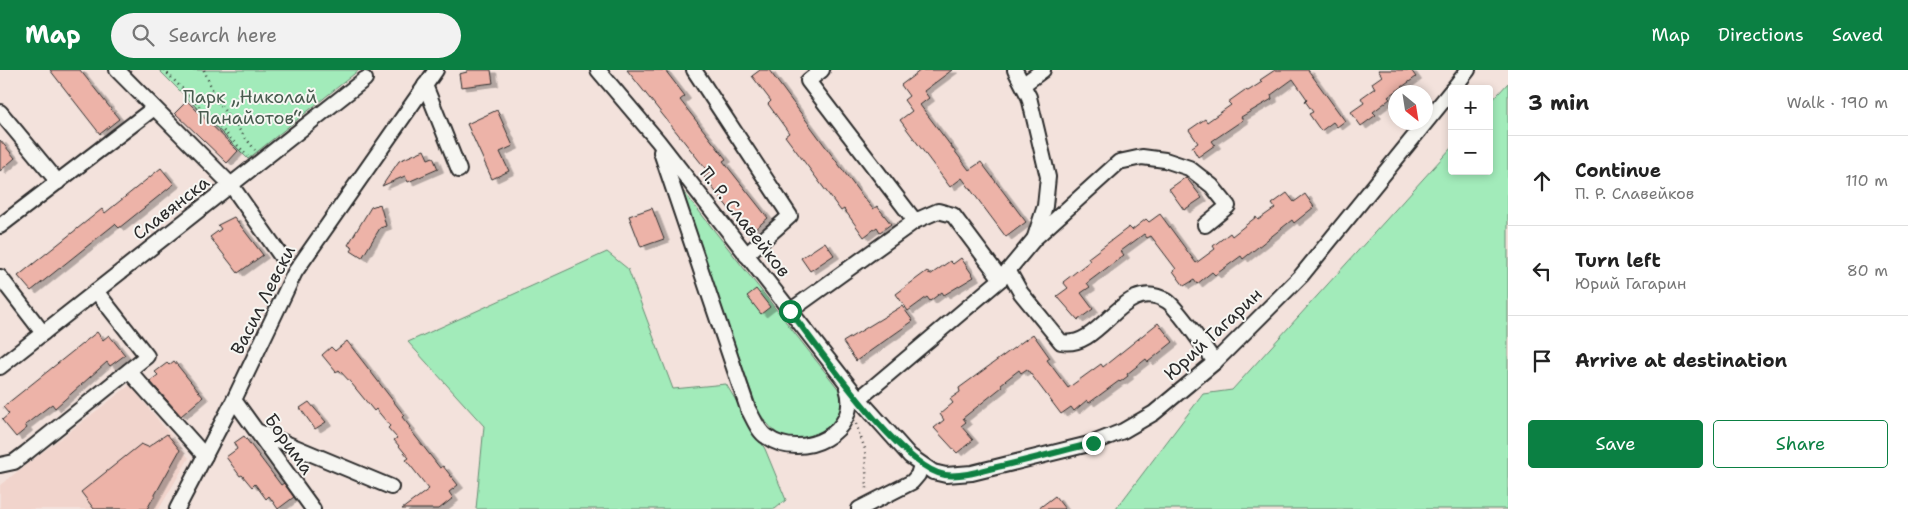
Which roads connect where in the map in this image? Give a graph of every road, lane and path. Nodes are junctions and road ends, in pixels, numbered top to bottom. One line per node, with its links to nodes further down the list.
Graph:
1 (117, 70): 16 (street)
2 (164, 70): 19 (path)
3 (204, 70): 19 (path)
4 (436, 70): 13 (street, Васил Левски)
5 (598, 70): 18 (street, П. Р. Славейков)
6 (694, 70): 27 (street)
7 (822, 70): 23 (street)
8 (1015, 70): 12 (street)
9 (1043, 70): 12 (street)
10 (1468, 70): 14 (street, Юрий Гагарин)
11 (365, 79): 19 (street, Славянска)
12 (1024, 84): 26 (street)
13 (425, 85): 20 (street); 39 (street, Васил Левски)
14 (1456, 85)
15 (1448, 95): 34 (street, Юрий Гагарин)
16 (154, 108): 21 (street); 22 (street)
17 (0, 112): 21 (street)
18 (658, 141): 27 (street, П. Р. Славейков); 40 (street)
19 (260, 162): 22 (street, Славянска)
20 (459, 170)
21 (58, 182): 25 (street)
22 (230, 185): 28 (street); 31 (street, Славянска)
23 (915, 221): 29 (street); 32 (street)
24 (1205, 225): 26 (street)
25 (0, 226)
26 (1035, 238): 29 (street)
27 (746, 255): 32 (street, П. Р. Славейков)
28 (281, 256)
29 (1005, 274): 34 (street); 38 (street)
30 (0, 277): 33 (street)
31 (96, 291): 33 (street, Славянска); 36 (street)
32 (790, 311): 37 (street, П. Р. Славейков)
33 (43, 332): 35 (street, Славянска)
34 (1216, 362): 44 (street, Юрий Гагарин)
35 (0, 367)
36 (129, 371): 42 (street); 43 (street)
37 (845, 382): 38 (street, П. Р. Славейков); 40 (street)
38 (859, 399): 44 (street, П. Р. Славейков)
39 (234, 400): 41 (street, Борима); 42 (street, Васил Левски)
40 (848, 410): 46 (path)
41 (259, 432): 45 (street); 48 (street, Борима)
42 (205, 456): 47 (street, Васил Левски)
43 (0, 465)
44 (921, 465): 46 (street)
45 (391, 487)
46 (863, 506)
47 (177, 509)
48 (313, 509)

